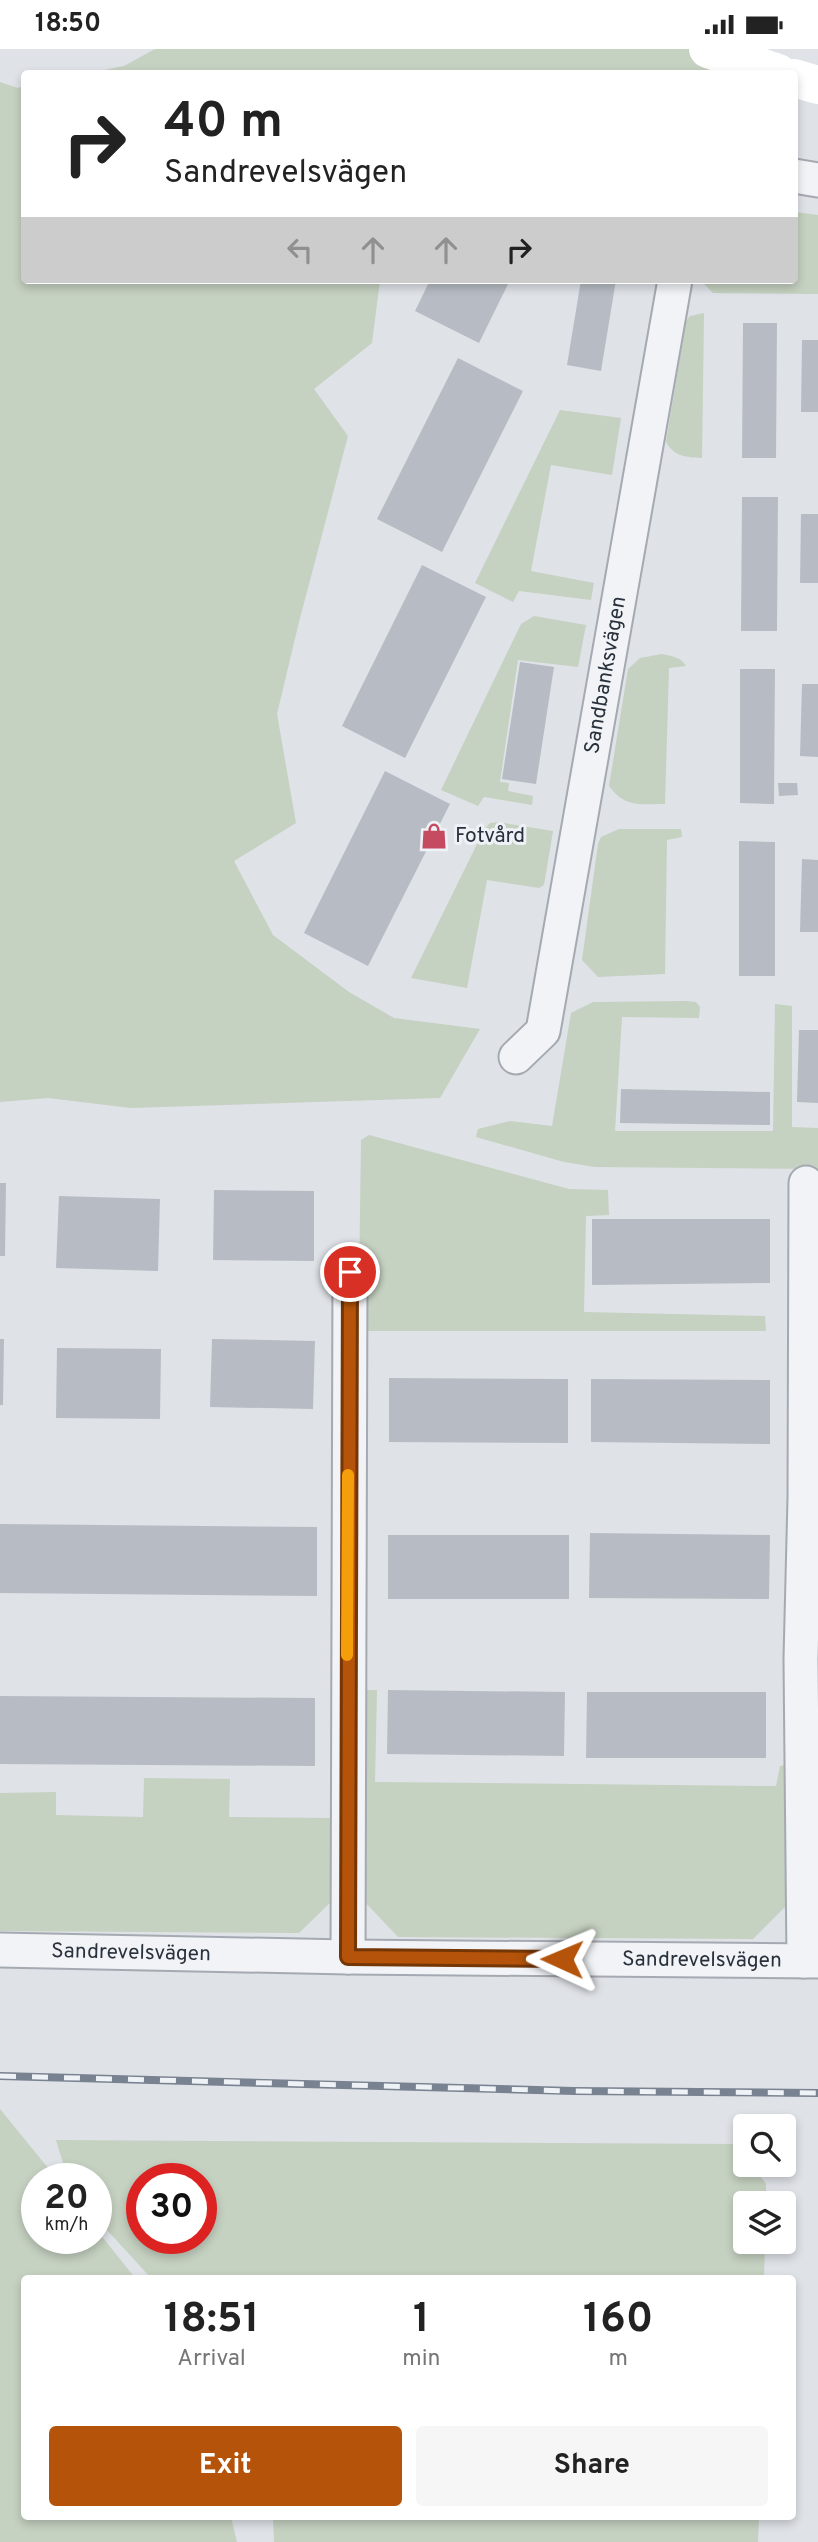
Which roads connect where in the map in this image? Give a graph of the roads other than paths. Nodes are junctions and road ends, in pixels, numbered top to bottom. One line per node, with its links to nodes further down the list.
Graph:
1 (708, 49): 2 (street)
2 (769, 70)
3 (798, 79): 4 (street)
4 (818, 85)
5 (798, 177): 6 (street)
6 (818, 180)
7 (674, 284): 8 (street, Sandbanksvägen)
8 (516, 1057)
9 (807, 1183): 13 (street, Sandrevelsvägen)
10 (350, 1272): 12 (street)
11 (0, 1951): 12 (street, Sandrevelsvägen)
12 (348, 1957): 13 (street, Sandrevelsvägen)
13 (811, 1961)

